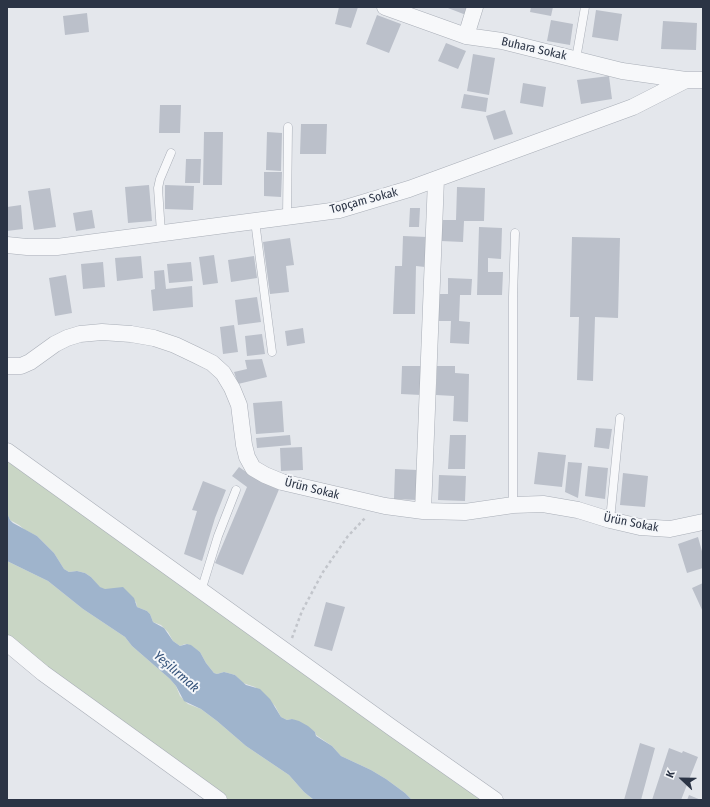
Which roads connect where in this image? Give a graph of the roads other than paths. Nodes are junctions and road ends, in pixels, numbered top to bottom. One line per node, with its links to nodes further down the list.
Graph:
1 (385, 7): 4 (street, Buhara Sokak)
2 (475, 7): 4 (street)
3 (585, 7): 5 (lane)
4 (466, 36): 5 (street, Buhara Sokak)
5 (576, 59): 6 (street, Buhara Sokak)
6 (686, 80): 7 (street, Topçam Sokak); 10 (street, Topçam Sokak)
7 (703, 80)
8 (288, 127): 11 (lane)
9 (171, 153): 14 (lane)
10 (436, 179): 11 (street, Topçam Sokak); 22 (street)
11 (287, 217): 12 (street, Topçam Sokak)
12 (255, 221): 14 (street, Topçam Sokak); 16 (lane)
13 (515, 232): 21 (lane)
14 (161, 234): 15 (street, Topçam Sokak)
15 (7, 245)
16 (272, 352)
17 (7, 366): 22 (street, Ürün Sokak)
18 (620, 418): 23 (lane)
19 (7, 451): 25 (street)
20 (236, 490): 25 (lane)
21 (513, 505): 22 (street, Ürün Sokak); 23 (street, Ürün Sokak)
22 (423, 511)
23 (610, 520): 24 (street, Ürün Sokak)
24 (703, 522)
25 (202, 591): 28 (street)
26 (7, 643): 27 (street)
27 (218, 800)
28 (495, 800)

